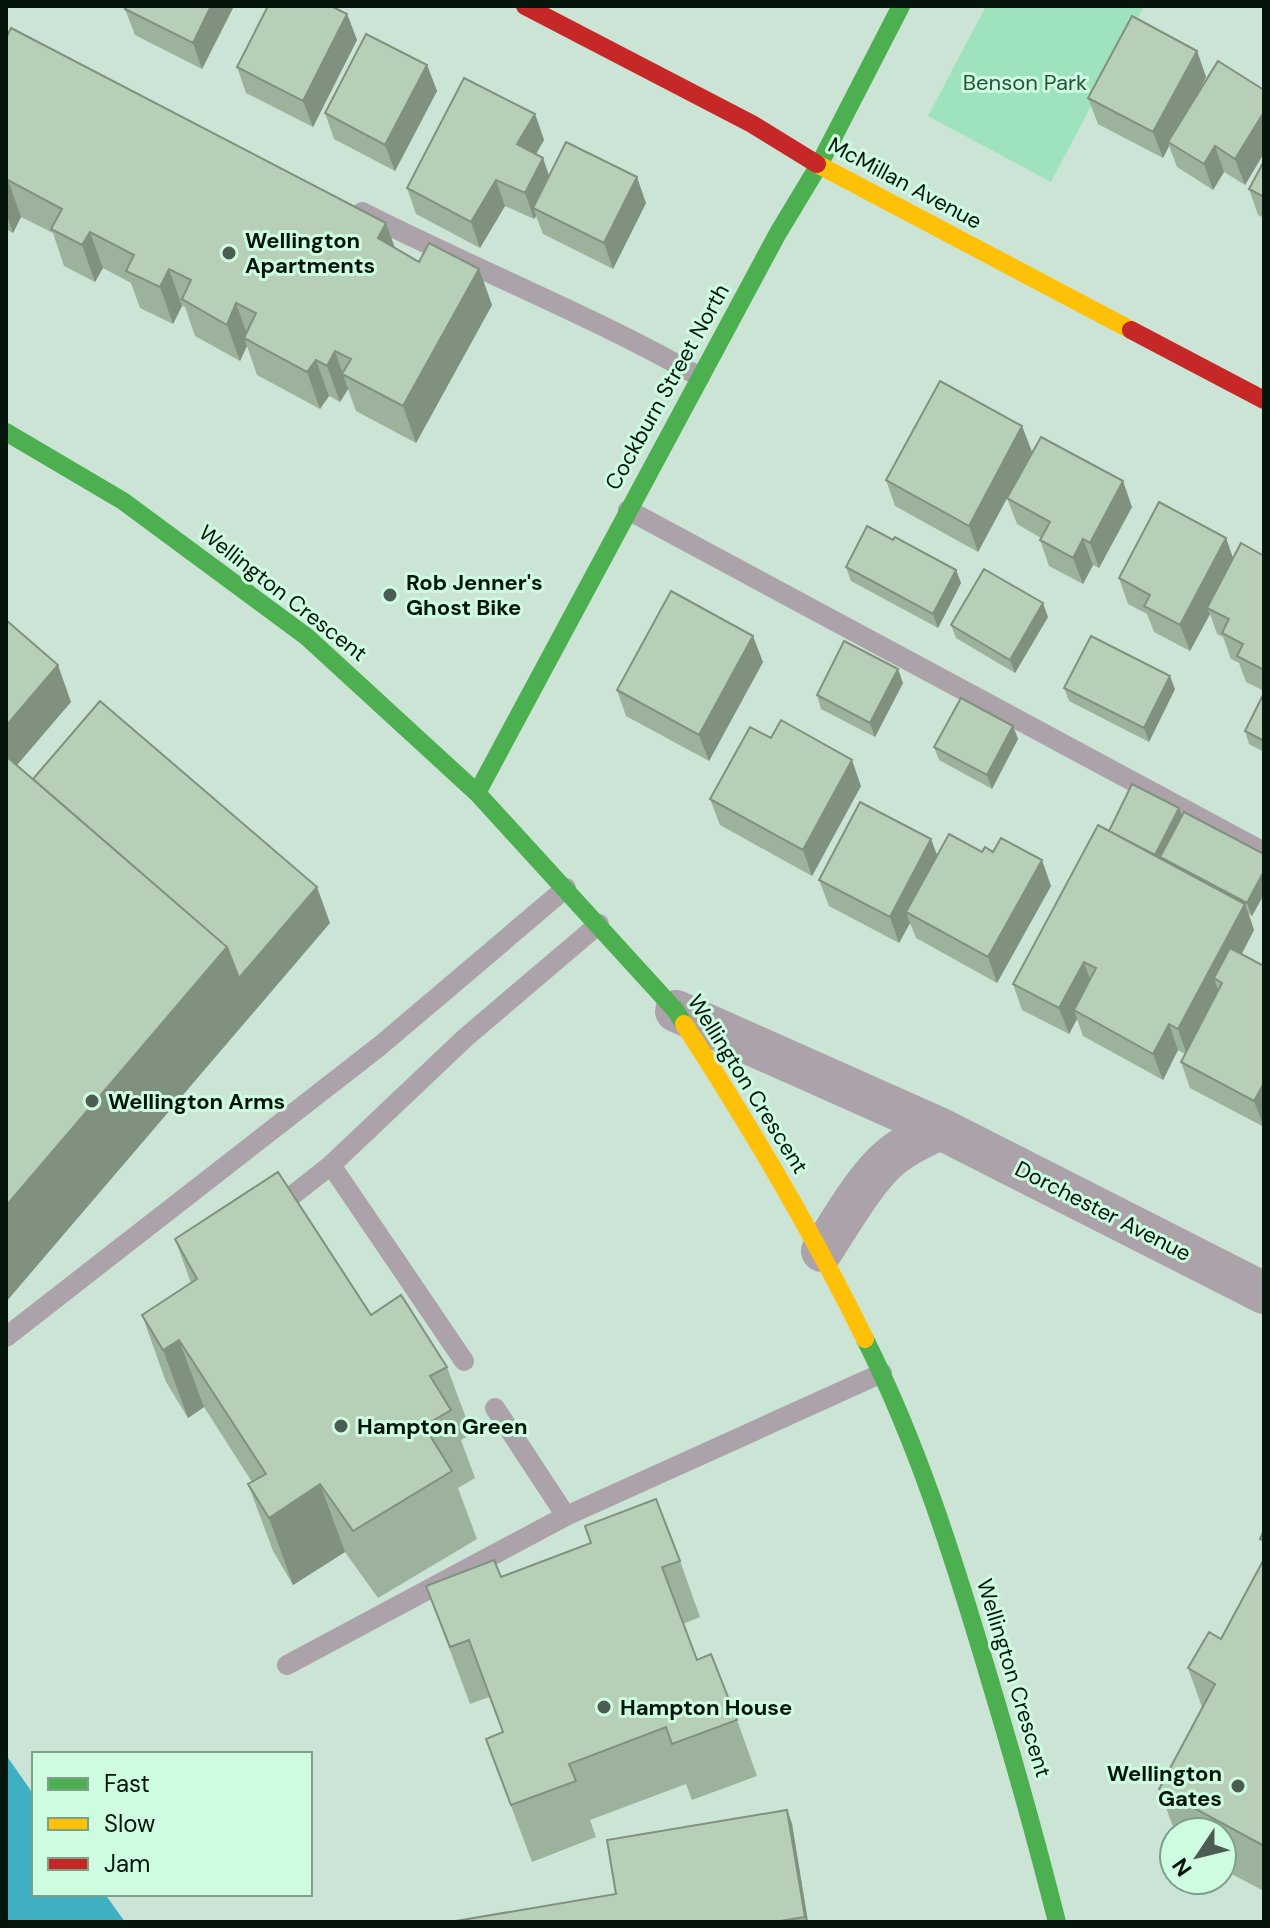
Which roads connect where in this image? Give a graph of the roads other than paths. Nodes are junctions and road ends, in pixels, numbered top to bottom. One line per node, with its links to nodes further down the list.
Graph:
1 (525, 6): 3 (street, McMillan Avenue)
2 (901, 6): 3 (street, Cockburn Street North)
3 (819, 165): 5 (street, Cockburn Street North); 6 (street, McMillan Avenue)
4 (347, 204): 5 (lane)
5 (700, 377): 8 (street, Cockburn Street North)
6 (1264, 400)
7 (6, 432): 9 (street, Wellington Crescent)
8 (628, 510): 9 (street, Cockburn Street North); 10 (lane)
9 (477, 793): 11 (street, Wellington Crescent)
10 (1264, 852)
11 (566, 888): 12 (street, Wellington Crescent); 19 (lane)
12 (599, 924): 13 (street, Wellington Crescent); 15 (lane)
13 (676, 1011): 14 (street, Dorchester Avenue); 17 (street, Wellington Crescent)
14 (941, 1129): 17 (street); 18 (street, Dorchester Avenue)
15 (331, 1165): 16 (lane); 20 (lane)
16 (259, 1221)
17 (822, 1251): 21 (street, Wellington Crescent)
18 (1264, 1293)
19 (6, 1337)
20 (464, 1361)
21 (882, 1373): 23 (lane); 25 (street, Wellington Crescent)
22 (495, 1408): 23 (lane)
23 (566, 1516): 24 (lane)
24 (287, 1665)
25 (1057, 1922)

